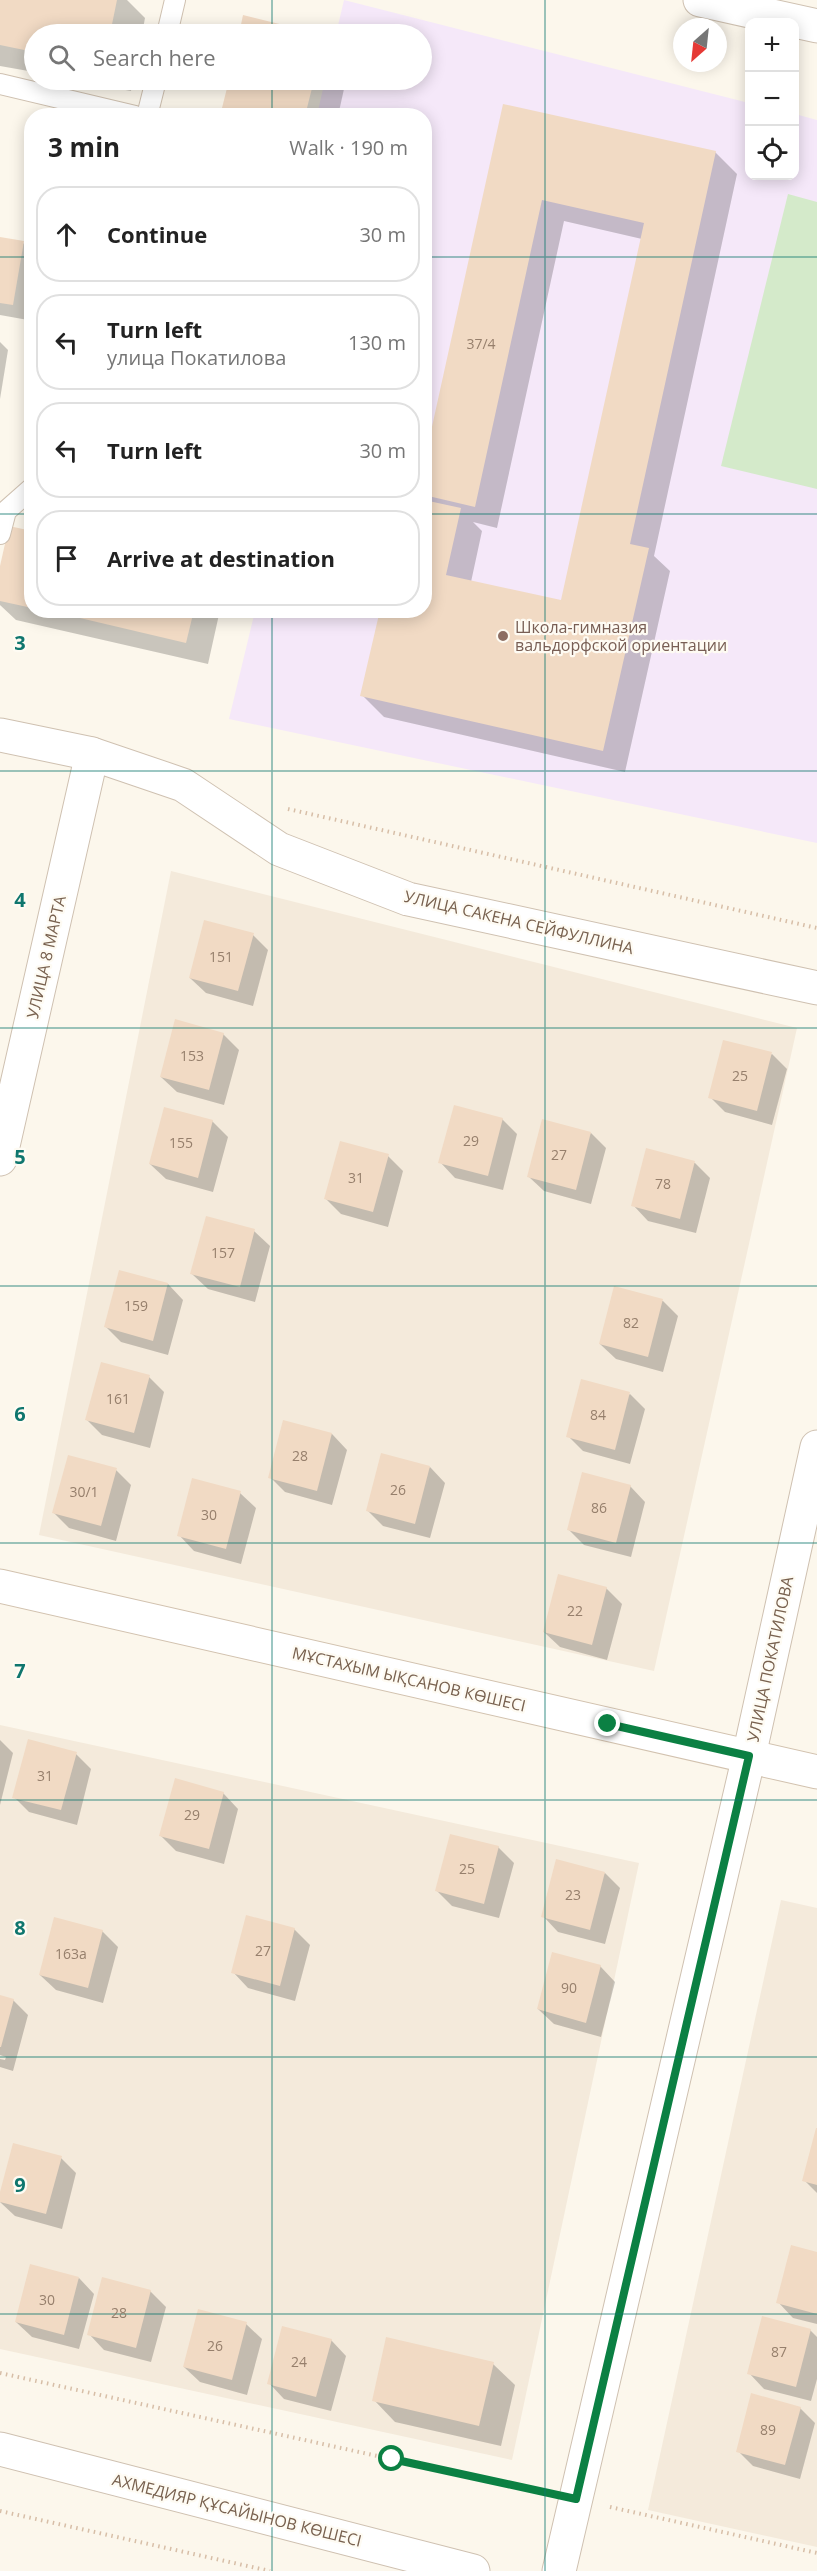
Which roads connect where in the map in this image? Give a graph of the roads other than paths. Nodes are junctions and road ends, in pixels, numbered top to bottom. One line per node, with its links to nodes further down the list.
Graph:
1 (175, 0): 3 (lane)
2 (700, 0): 4 (street)
3 (169, 24)
4 (817, 27)
5 (0, 84): 6 (lane)
6 (24, 90)
7 (25, 90): 9 (lane)
8 (154, 90): 10 (lane)
9 (101, 108)
10 (149, 108)
11 (24, 495): 12 (lane)
12 (0, 534)
13 (0, 735): 14 (street, УЛИЦА САКЕНА СЕЙФУЛЛИНА)
14 (92, 754): 15 (street, УЛИЦА САКЕНА СЕЙФУЛЛИНА); 16 (street, УЛИЦА 8 МАРТА)
15 (817, 988)
16 (0, 1159)
17 (817, 1447): 19 (street, УЛИЦА ПОКАТИЛОВА)
18 (0, 1586): 19 (street, МҰСТАХЫМ ЫҚСАНОВ КӨШЕСІ)
19 (749, 1756): 20 (street, МҰСТАХЫМ ЫҚСАНОВ КӨШЕСІ); 23 (street, УЛИЦА ПОКАТИЛОВА)
20 (817, 1772)
21 (0, 2450): 22 (street, АХМЕДИЯР ҚҰСАЙЫНОВ КӨШЕСІ)
22 (473, 2571)
23 (559, 2571)

